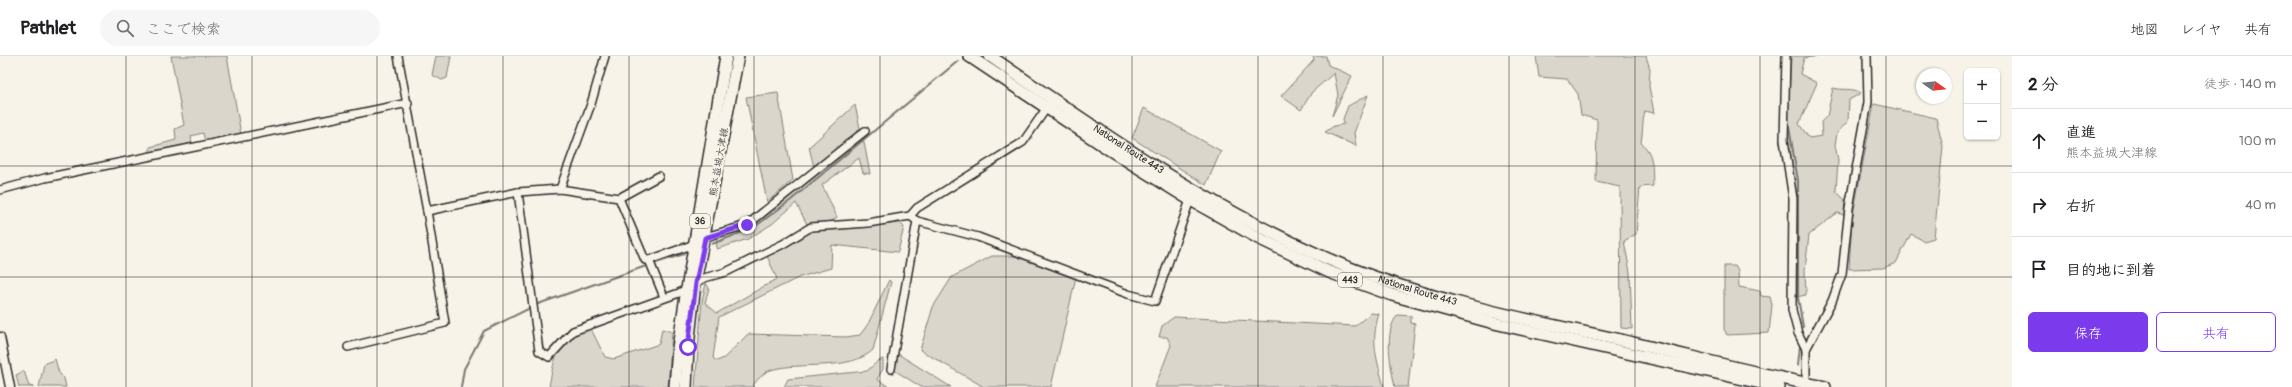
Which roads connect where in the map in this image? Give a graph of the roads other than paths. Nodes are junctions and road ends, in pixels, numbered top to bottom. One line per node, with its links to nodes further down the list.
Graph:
1 (398, 56): 10 (street)
2 (605, 56): 14 (street)
3 (726, 56): 22 (main road, 熊本益城大津線 / 36)
4 (738, 56): 22 (main road, 熊本益城大津線 / 36)
5 (969, 56): 11 (main road, National Route 443 / 443)
6 (990, 56): 9 (main road, National Route 443 / 443)
7 (1786, 56): 28 (street)
8 (1867, 56): 28 (street)
9 (1053, 99): 11 (street); 17 (main road, National Route 443 / 443)
10 (408, 103): 15 (street); 19 (street)
11 (1046, 108): 17 (main road, National Route 443 / 443); 20 (street)
12 (865, 131): 22 (street)
13 (659, 176): 18 (street)
14 (560, 189): 16 (street); 18 (street)
15 (0, 190)
16 (518, 192): 19 (street); 25 (street)
17 (1192, 196): 21 (street); 30 (main road, National Route 443 / 443); 35 (main road, National Route 443 / 443)
18 (619, 198): 23 (street)
19 (428, 211): 27 (street)
20 (910, 216): 21 (street); 24 (street)
21 (917, 221): 29 (street)
22 (700, 241): 23 (street); 24 (main road, 熊本益城大津線 / 36)
23 (651, 264): 25 (street)
24 (691, 286): 25 (street); 33 (main road, 熊本益城大津線 / 36); 34 (main road, 熊本益城大津線 / 36)
25 (664, 297)
26 (0, 337): 32 (street)
27 (348, 347)
28 (1806, 349): 31 (street)
29 (891, 369)
30 (1786, 382): 31 (main road, National Route 443 / 443)
31 (1806, 383): 36 (main road, National Route 443 / 443)
32 (10, 387)
33 (675, 387)
34 (686, 387)
35 (1779, 387)
36 (1825, 387)

